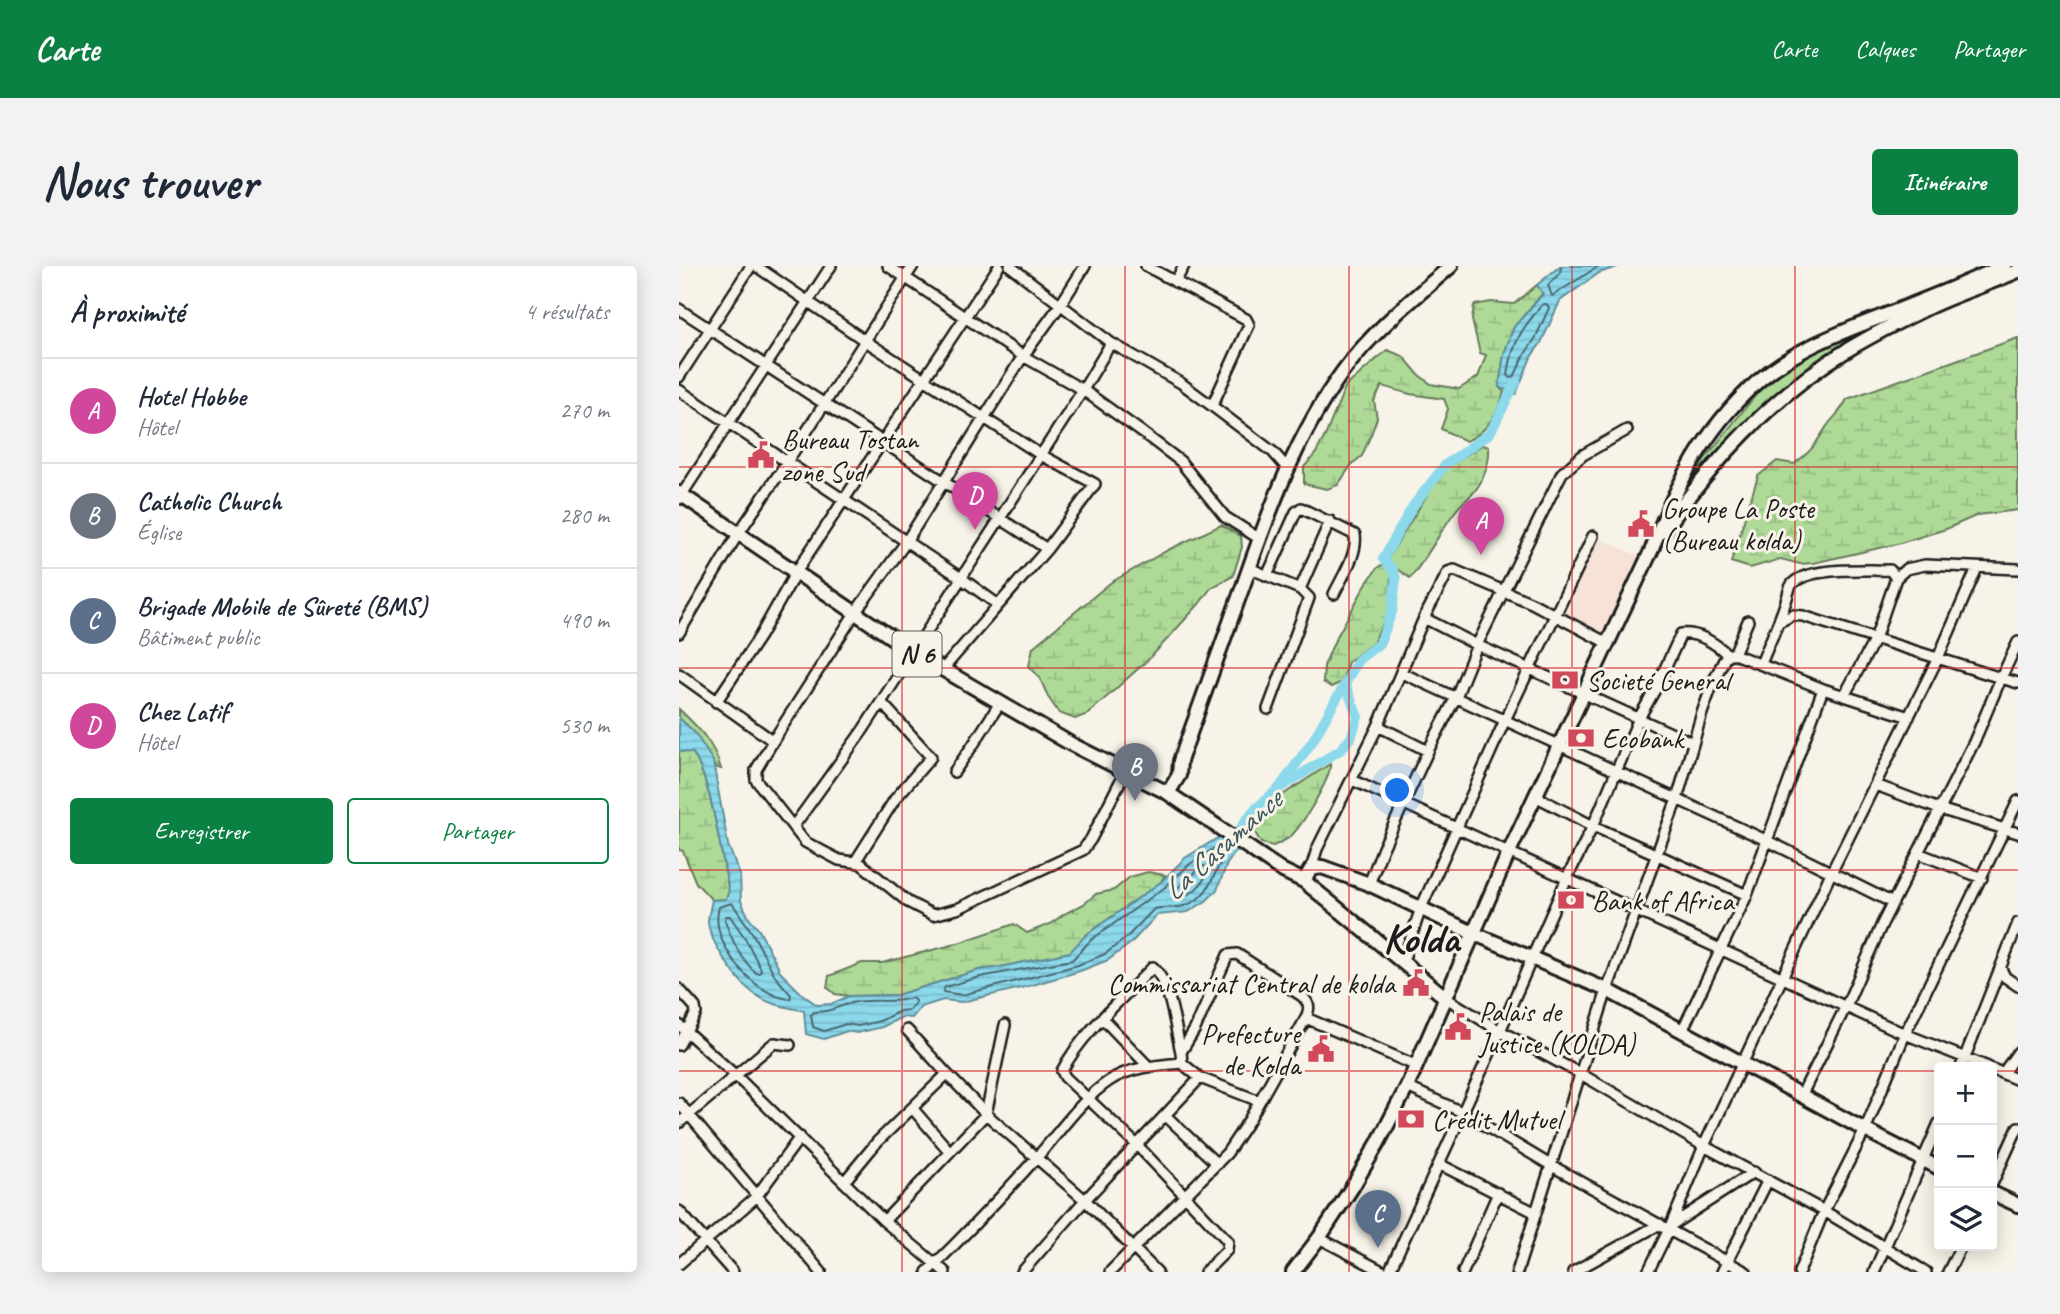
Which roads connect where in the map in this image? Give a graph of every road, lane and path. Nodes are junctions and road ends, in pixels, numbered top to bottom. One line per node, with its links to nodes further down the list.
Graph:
1 (754, 266): 15 (street); 19 (street)
2 (831, 266): 15 (street)
3 (888, 266): 13 (street)
4 (913, 266): 13 (street)
5 (999, 266): 18 (street)
6 (1010, 266): 16 (street)
7 (1085, 266): 16 (street)
8 (1146, 266): 14 (street)
9 (1184, 266): 14 (street)
10 (1449, 266): 36 (main road)
11 (2004, 266): 47 (main road)
12 (2018, 271): 47 (main road)
13 (905, 276): 18 (street); 20 (street)
14 (1175, 282): 29 (street)
15 (808, 302): 20 (street); 23 (street)
16 (1061, 304): 21 (street); 22 (street)
17 (679, 309): 19 (street)
18 (964, 315): 22 (street); 25 (street)
19 (711, 330): 23 (street); 24 (street)
20 (864, 340): 25 (street); 28 (street)
21 (1111, 343): 27 (street); 29 (street)
22 (1023, 356): 27 (street); 30 (street)
23 (767, 366): 28 (street); 31 (street)
24 (679, 377)
25 (925, 379): 30 (street); 33 (street)
26 (679, 390): 31 (street)
27 (1083, 390): 34 (street); 44 (street)
28 (824, 404): 33 (street); 35 (street)
29 (1212, 405): 36 (street)
30 (985, 418): 34 (street); 37 (street)
31 (729, 423): 35 (street); 38 (street)
32 (1627, 430): 56 (street)
33 (884, 441): 37 (street); 39 (street)
34 (1041, 455): 40 (street); 46 (street)
35 (787, 462): 39 (street); 42 (street)
36 (1288, 469): 44 (main road)
37 (943, 481): 40 (street); 45 (street)
38 (680, 496): 42 (main road, N 6)
39 (844, 501): 45 (street); 51 (street)
40 (1000, 516): 46 (street); 53 (street)
41 (1330, 521): 52 (street); 55 (street); 57 (street)
42 (738, 534): 51 (main road, N 6); 64 (street)
43 (1593, 536): 60 (street)
44 (1260, 539): 48 (main road)
45 (906, 542): 53 (street); 59 (street)
46 (1047, 548): 58 (street)
47 (1652, 549): 67 (main road)
48 (1249, 568): 52 (street); 95 (main road)
49 (1976, 568): 50 (street); 54 (street); 71 (street)
50 (2018, 569)
51 (796, 572): 59 (main road, N 6); 83 (street)
52 (1267, 576): 55 (street)
53 (961, 578): 58 (street); 69 (street)
54 (1896, 578): 63 (street); 65 (street)
55 (1300, 589): 86 (street)
56 (1503, 592): 60 (street); 61 (street); 68 (street)
57 (1334, 594)
58 (997, 604): 74 (street)
59 (855, 613): 69 (main road, N 6); 91 (street)
60 (1556, 615): 67 (street); 73 (street)
61 (1424, 618): 68 (street); 75 (street)
62 (1748, 621): 70 (street)
63 (1781, 621): 65 (street); 72 (street)
64 (679, 633)
65 (1875, 639): 71 (street); 81 (street)
66 (2018, 642): 77 (street)
67 (1607, 643): 80 (main road)
68 (1477, 645): 73 (street); 82 (street)
69 (913, 652): 74 (main road, N 6); 84 (street)
70 (1731, 654): 72 (street); 88 (street); 92 (street)
71 (1938, 658): 77 (street); 87 (street)
72 (1761, 664): 79 (street)
73 (1529, 668): 80 (street); 89 (street)
74 (943, 669): 85 (main road, N 6)
75 (1402, 673): 82 (street); 90 (street)
76 (679, 674): 83 (street)
77 (2001, 677): 78 (street); 107 (street)
78 (2018, 683)
79 (1823, 689): 81 (street); 113 (street)
80 (1584, 692): 88 (street); 93 (main road)
81 (1844, 696): 87 (street)
82 (1456, 697): 89 (street); 94 (street)
83 (716, 702): 91 (street)
84 (881, 702): 109 (street); 117 (street)
85 (1000, 703): 96 (main road, N 6); 98 (street)
86 (1268, 709)
87 (1909, 717): 100 (street)
88 (1639, 718): 92 (street); 97 (street)
89 (1505, 720): 93 (street); 110 (street)
90 (1378, 726): 94 (street); 99 (street)
91 (773, 741): 109 (street)
92 (1693, 743): 103 (street)
93 (1560, 746): 97 (street); 102 (main road)
94 (1428, 751): 106 (street)
95 (1179, 768): 101 (main road); 105 (main road)
96 (1126, 770): 101 (main road, N 6); 117 (street)
97 (1617, 771): 103 (street); 108 (street)
98 (954, 772)
99 (1352, 780): 106 (street); 118 (street)
100 (1876, 785): 107 (street); 119 (street)
101 (1164, 791): 105 (main road)
102 (1537, 797): 108 (street); 114 (main road)
103 (1677, 799): 113 (street); 116 (street)
104 (2018, 801): 111 (street)
105 (1188, 804): 122 (main road)
106 (1404, 804): 110 (street); 123 (street)
107 (1939, 809): 111 (street); 115 (street)
108 (1593, 826): 116 (street); 120 (street)
109 (793, 827): 117 (street)
110 (1457, 828): 114 (street); 126 (street)
111 (2004, 828): 112 (street); 121 (street)
112 (2018, 833)
113 (1768, 841): 119 (street); 124 (street)
114 (1509, 852): 120 (street); 129 (main road)
115 (1918, 853): 121 (street); 125 (street)
116 (1657, 854): 124 (street); 127 (street)
117 (855, 862)
118 (1311, 869): 122 (main road); 123 (main road)
119 (1831, 873): 125 (street); 134 (street)
120 (1567, 878): 127 (street); 131 (street)
121 (1982, 878): 147 (street)
122 (1304, 881): 132 (main road)
123 (1369, 884): 126 (main road)
124 (1747, 895): 130 (street)
125 (1893, 903): 139 (street)
126 (1421, 908): 129 (main road); 132 (street)
127 (1638, 911): 130 (street); 137 (street)
128 (2018, 923): 133 (street)
129 (1475, 934): 131 (main road); 138 (main road)
130 (1720, 948): 134 (street); 146 (street)
131 (1531, 956): 137 (main road); 145 (street)
132 (1403, 961): 138 (main road)
133 (2001, 969): 135 (street); 153 (street)
134 (1782, 977): 139 (street); 155 (street)
135 (2018, 986)
136 (679, 989): 143 (street)
137 (1607, 990): 146 (main road); 161 (street)
138 (1446, 998): 145 (street); 156 (main road)
139 (1846, 1006): 147 (street); 166 (street)
140 (1306, 1018): 150 (street); 156 (street); 168 (street)
141 (1103, 1019): 150 (street); 157 (street); 167 (street)
142 (1005, 1025): 172 (street)
143 (683, 1028): 148 (street); 162 (street)
144 (907, 1030): 160 (street)
145 (1500, 1031): 161 (street); 171 (street)
146 (1682, 1031): 155 (main road)
147 (1905, 1034): 152 (street); 178 (street)
148 (679, 1045)
149 (790, 1045): 162 (street)
150 (1181, 1052): 154 (street)
151 (2018, 1052): 159 (street)
152 (1961, 1062)
153 (1963, 1062)
154 (1182, 1063): 157 (street); 163 (street)
155 (1743, 1063): 166 (main road); 181 (street)
156 (1417, 1066): 165 (main road)
157 (1149, 1067): 167 (street)
158 (1997, 1071): 159 (street)
159 (2003, 1073): 164 (street)
160 (947, 1074): 170 (street); 172 (street)
161 (1581, 1074): 181 (street); 187 (street)
162 (735, 1075): 173 (street); 179 (street)
163 (1200, 1078): 168 (street); 174 (street)
164 (2018, 1080)
165 (1407, 1087): 171 (street); 204 (main road)
166 (1801, 1096): 178 (main road)
167 (1088, 1100): 180 (street); 183 (street)
168 (1259, 1101): 185 (street)
169 (679, 1103): 173 (street)
170 (913, 1109): 182 (street); 192 (street)
171 (1462, 1112): 186 (street); 187 (street)
172 (986, 1114): 182 (street); 183 (street)
173 (688, 1115): 175 (street); 196 (street)
174 (1166, 1116): 180 (street); 185 (street)
175 (679, 1123)
176 (1938, 1125): 184 (street)
177 (2018, 1127): 190 (street)
178 (1865, 1130): 184 (main road); 200 (street)
179 (800, 1137): 192 (street); 196 (street)
180 (1137, 1145): 195 (street); 197 (street)
181 (1704, 1146): 189 (street); 203 (street)
182 (950, 1152): 202 (street)
183 (1037, 1158): 197 (street); 211 (street)
184 (1924, 1161): 188 (main road); 207 (street)
185 (1217, 1164): 195 (street)
186 (1439, 1164): 193 (street); 221 (street)
187 (1552, 1166): 201 (street); 203 (street)
188 (1934, 1166)
189 (1754, 1172): 191 (street); 203 (street)
190 (1997, 1173)
191 (1768, 1180): 200 (street); 209 (street)
192 (844, 1182): 202 (street)
193 (1498, 1193): 201 (street); 222 (street)
194 (1997, 1195): 198 (main road)
195 (1184, 1196): 206 (street); 219 (street)
196 (756, 1197): 205 (street); 213 (street)
197 (1084, 1200): 206 (street); 216 (street)
198 (2018, 1205)
199 (679, 1211): 205 (street)
200 (1824, 1211): 207 (street); 228 (street)
201 (1537, 1213): 223 (street)
202 (884, 1221): 211 (street)
203 (1667, 1226): 209 (street); 224 (street); 225 (street)
204 (1319, 1238): 220 (main road); 221 (street)
205 (706, 1240): 210 (street); 212 (street)
206 (1132, 1249): 217 (street); 218 (street)
207 (1885, 1249): 229 (street); 230 (street)
208 (1958, 1251): 231 (street)
209 (1727, 1262): 226 (street); 227 (street)
210 (679, 1264)
211 (936, 1264): 214 (street); 215 (street)
212 (733, 1272)
213 (821, 1272)
214 (927, 1272)
215 (944, 1272)
216 (1021, 1272)
217 (1110, 1272)
218 (1157, 1272)
219 (1205, 1272)
220 (1293, 1272)
221 (1386, 1272)
222 (1463, 1272)
223 (1517, 1272)
224 (1573, 1272)
225 (1648, 1272)
226 (1722, 1272)
227 (1746, 1272)
228 (1799, 1272)
229 (1874, 1272)
230 (1926, 1272)
231 (1948, 1272)

